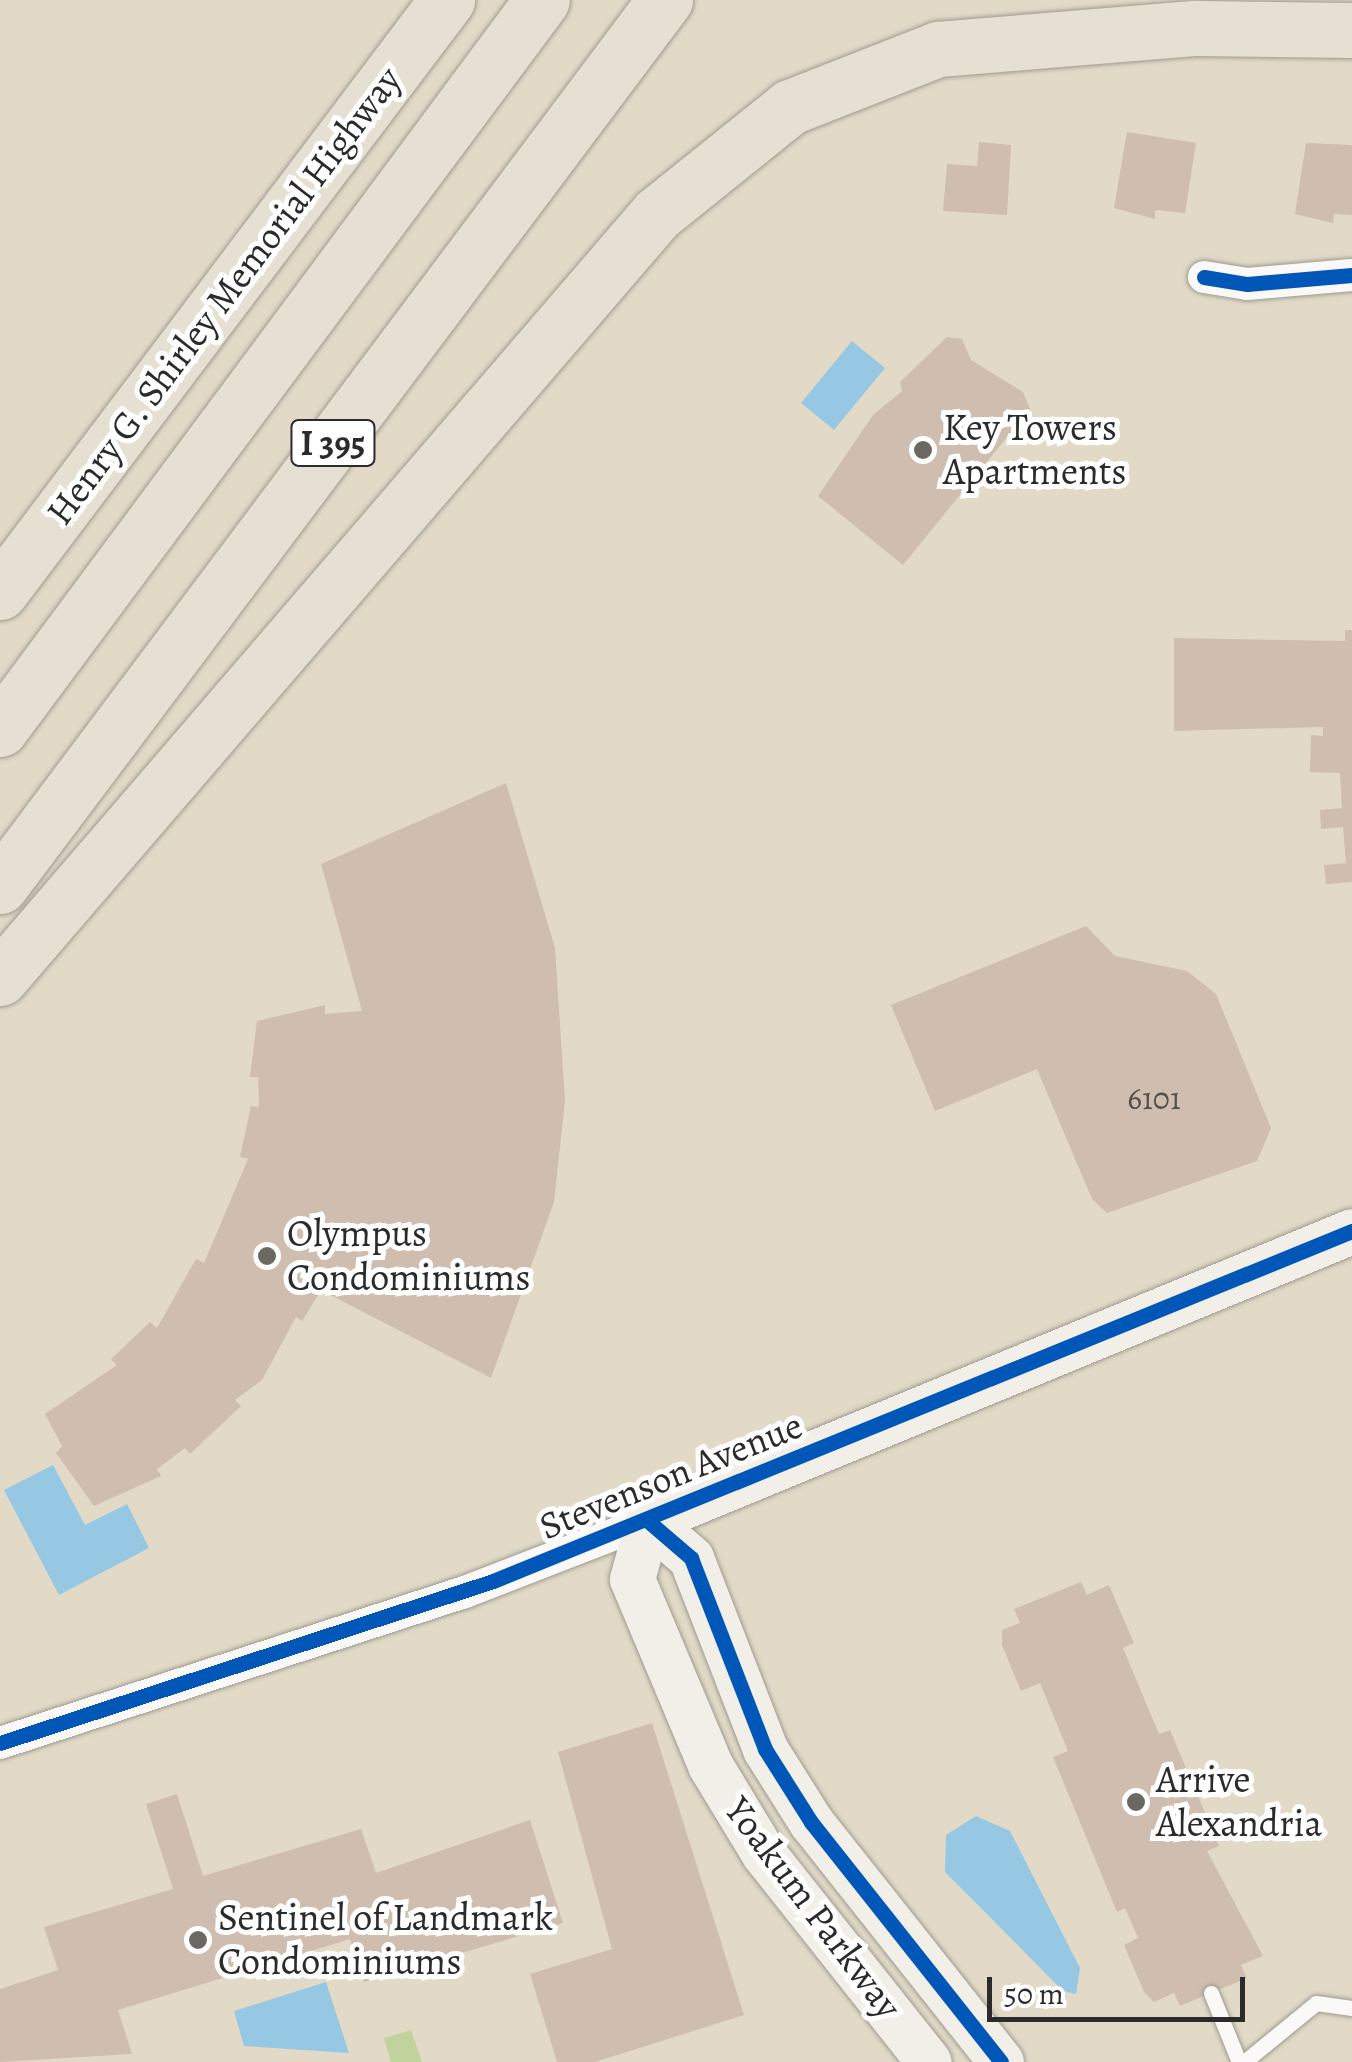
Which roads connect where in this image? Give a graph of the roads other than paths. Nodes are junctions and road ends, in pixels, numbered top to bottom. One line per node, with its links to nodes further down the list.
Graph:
1 (542, 0): 8 (highway)
2 (665, 0): 9 (highway, I 395)
3 (436, 13): 7 (highway, Henry G. Shirley Memorial Highway)
4 (1352, 30): 10 (highway)
5 (1204, 276): 6 (street)
6 (1352, 276)
7 (0, 592)
8 (0, 729)
9 (0, 886)
10 (0, 978)
11 (1352, 1232): 12 (street, Stevenson Avenue)
12 (648, 1520): 13 (street, Stevenson Avenue); 16 (street, Yoakum Parkway); 17 (street, Yoakum Parkway)
13 (0, 1743)
14 (1211, 1993): 18 (lane)
15 (1352, 2008): 18 (lane)
16 (929, 2062)
17 (1001, 2062)
18 (1242, 2062)

